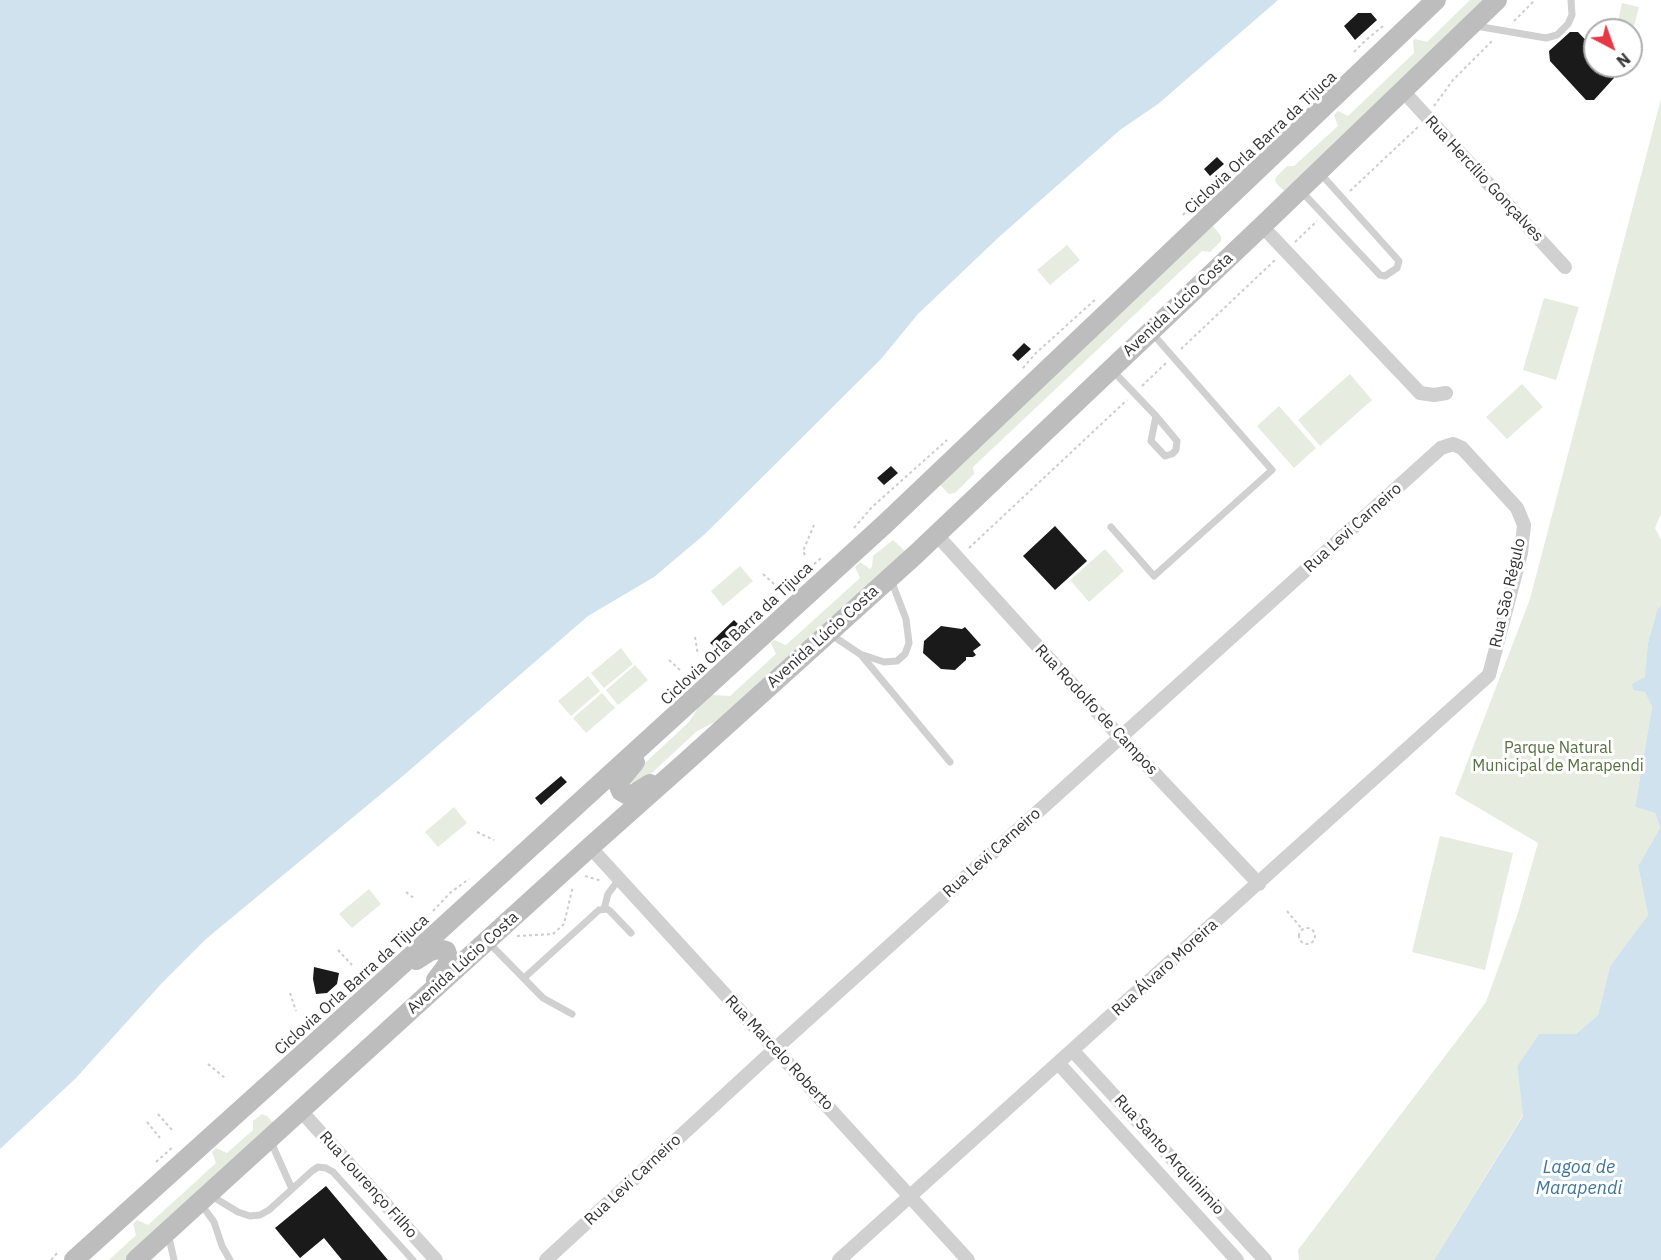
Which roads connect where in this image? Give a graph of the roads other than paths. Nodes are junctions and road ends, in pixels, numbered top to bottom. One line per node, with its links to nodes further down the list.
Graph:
1 (1436, 0): 21 (main road)
2 (1497, 0): 4 (main road, Avenida Lúcio Costa)
3 (1571, 0): 4 (lane)
4 (1470, 25): 5 (main road, Avenida Lúcio Costa)
5 (1403, 91): 6 (main road, Avenida Lúcio Costa); 9 (street, Rua Hercílio Gonçalves)
6 (1318, 171): 7 (main road, Avenida Lúcio Costa); 7 (lane)
7 (1300, 190): 8 (main road, Avenida Lúcio Costa)
8 (1262, 226): 10 (main road, Avenida Lúcio Costa); 12 (street)
9 (1565, 267)
10 (1150, 332): 11 (main road, Avenida Lúcio Costa); 15 (lane)
11 (1111, 369): 13 (lane); 16 (main road, Avenida Lúcio Costa)
12 (1446, 393)
13 (1156, 417): 13 (lane)
14 (1441, 448): 20 (street, Rua São Régulo); 22 (street, Rua Levi Carneiro)
15 (1111, 527)
16 (936, 534): 17 (main road, Avenida Lúcio Costa); 22 (street, Rua Rodolfo de Campos)
17 (890, 576): 18 (main road, Avenida Lúcio Costa); 19 (lane)
18 (828, 633): 19 (lane); 23 (main road, Avenida Lúcio Costa)
19 (860, 654): 24 (lane)
20 (1489, 675): 27 (street, Rua Álvaro Moreira)
21 (670, 718): 23 (main road); 32 (main road)
22 (1120, 737): 27 (street, Rua Rodolfo de Campos); 35 (street, Rua Levi Carneiro)
23 (689, 759): 25 (main road, Avenida Lúcio Costa)
24 (950, 762)
25 (590, 847): 26 (street, Rua Marcelo Roberto); 30 (main road, Avenida Lúcio Costa)
26 (615, 884): 28 (lane); 35 (street, Rua Marcelo Roberto)
27 (1259, 884): 36 (street, Rua Álvaro Moreira)
28 (604, 909): 29 (lane); 31 (lane)
29 (631, 933)
30 (488, 941): 31 (lane); 33 (main road, Avenida Lúcio Costa)
31 (524, 978): 34 (lane)
32 (386, 979): 33 (main road); 44 (main road)
33 (411, 1010): 38 (main road, Avenida Lúcio Costa)
34 (572, 1014)
35 (775, 1048): 41 (street, Rua Marcelo Roberto); 50 (street, Rua Levi Carneiro)
36 (1073, 1051): 37 (street, Rua Álvaro Moreira); 54 (street, Rua Santo Arquinimio)
37 (1059, 1064): 41 (street, Rua Álvaro Moreira); 53 (street, Rua Santo Arquinimio)
38 (301, 1111): 39 (main road, Avenida Lúcio Costa); 49 (street, Rua Lourenço Filho)
39 (270, 1139): 40 (lane); 42 (main road, Avenida Lúcio Costa)
40 (292, 1189): 42 (lane); 48 (lane)
41 (910, 1195): 51 (street, Rua Álvaro Moreira); 52 (street, Rua Marcelo Roberto)
42 (203, 1198): 43 (main road, Avenida Lúcio Costa); 47 (lane)
43 (168, 1231): 45 (main road, Avenida Lúcio Costa); 46 (lane)
44 (69, 1253)
45 (136, 1260)
46 (174, 1260)
47 (230, 1260)
48 (413, 1260)
49 (436, 1260)
50 (546, 1260)
51 (839, 1260)
52 (968, 1260)
53 (1237, 1260)
54 (1265, 1260)

